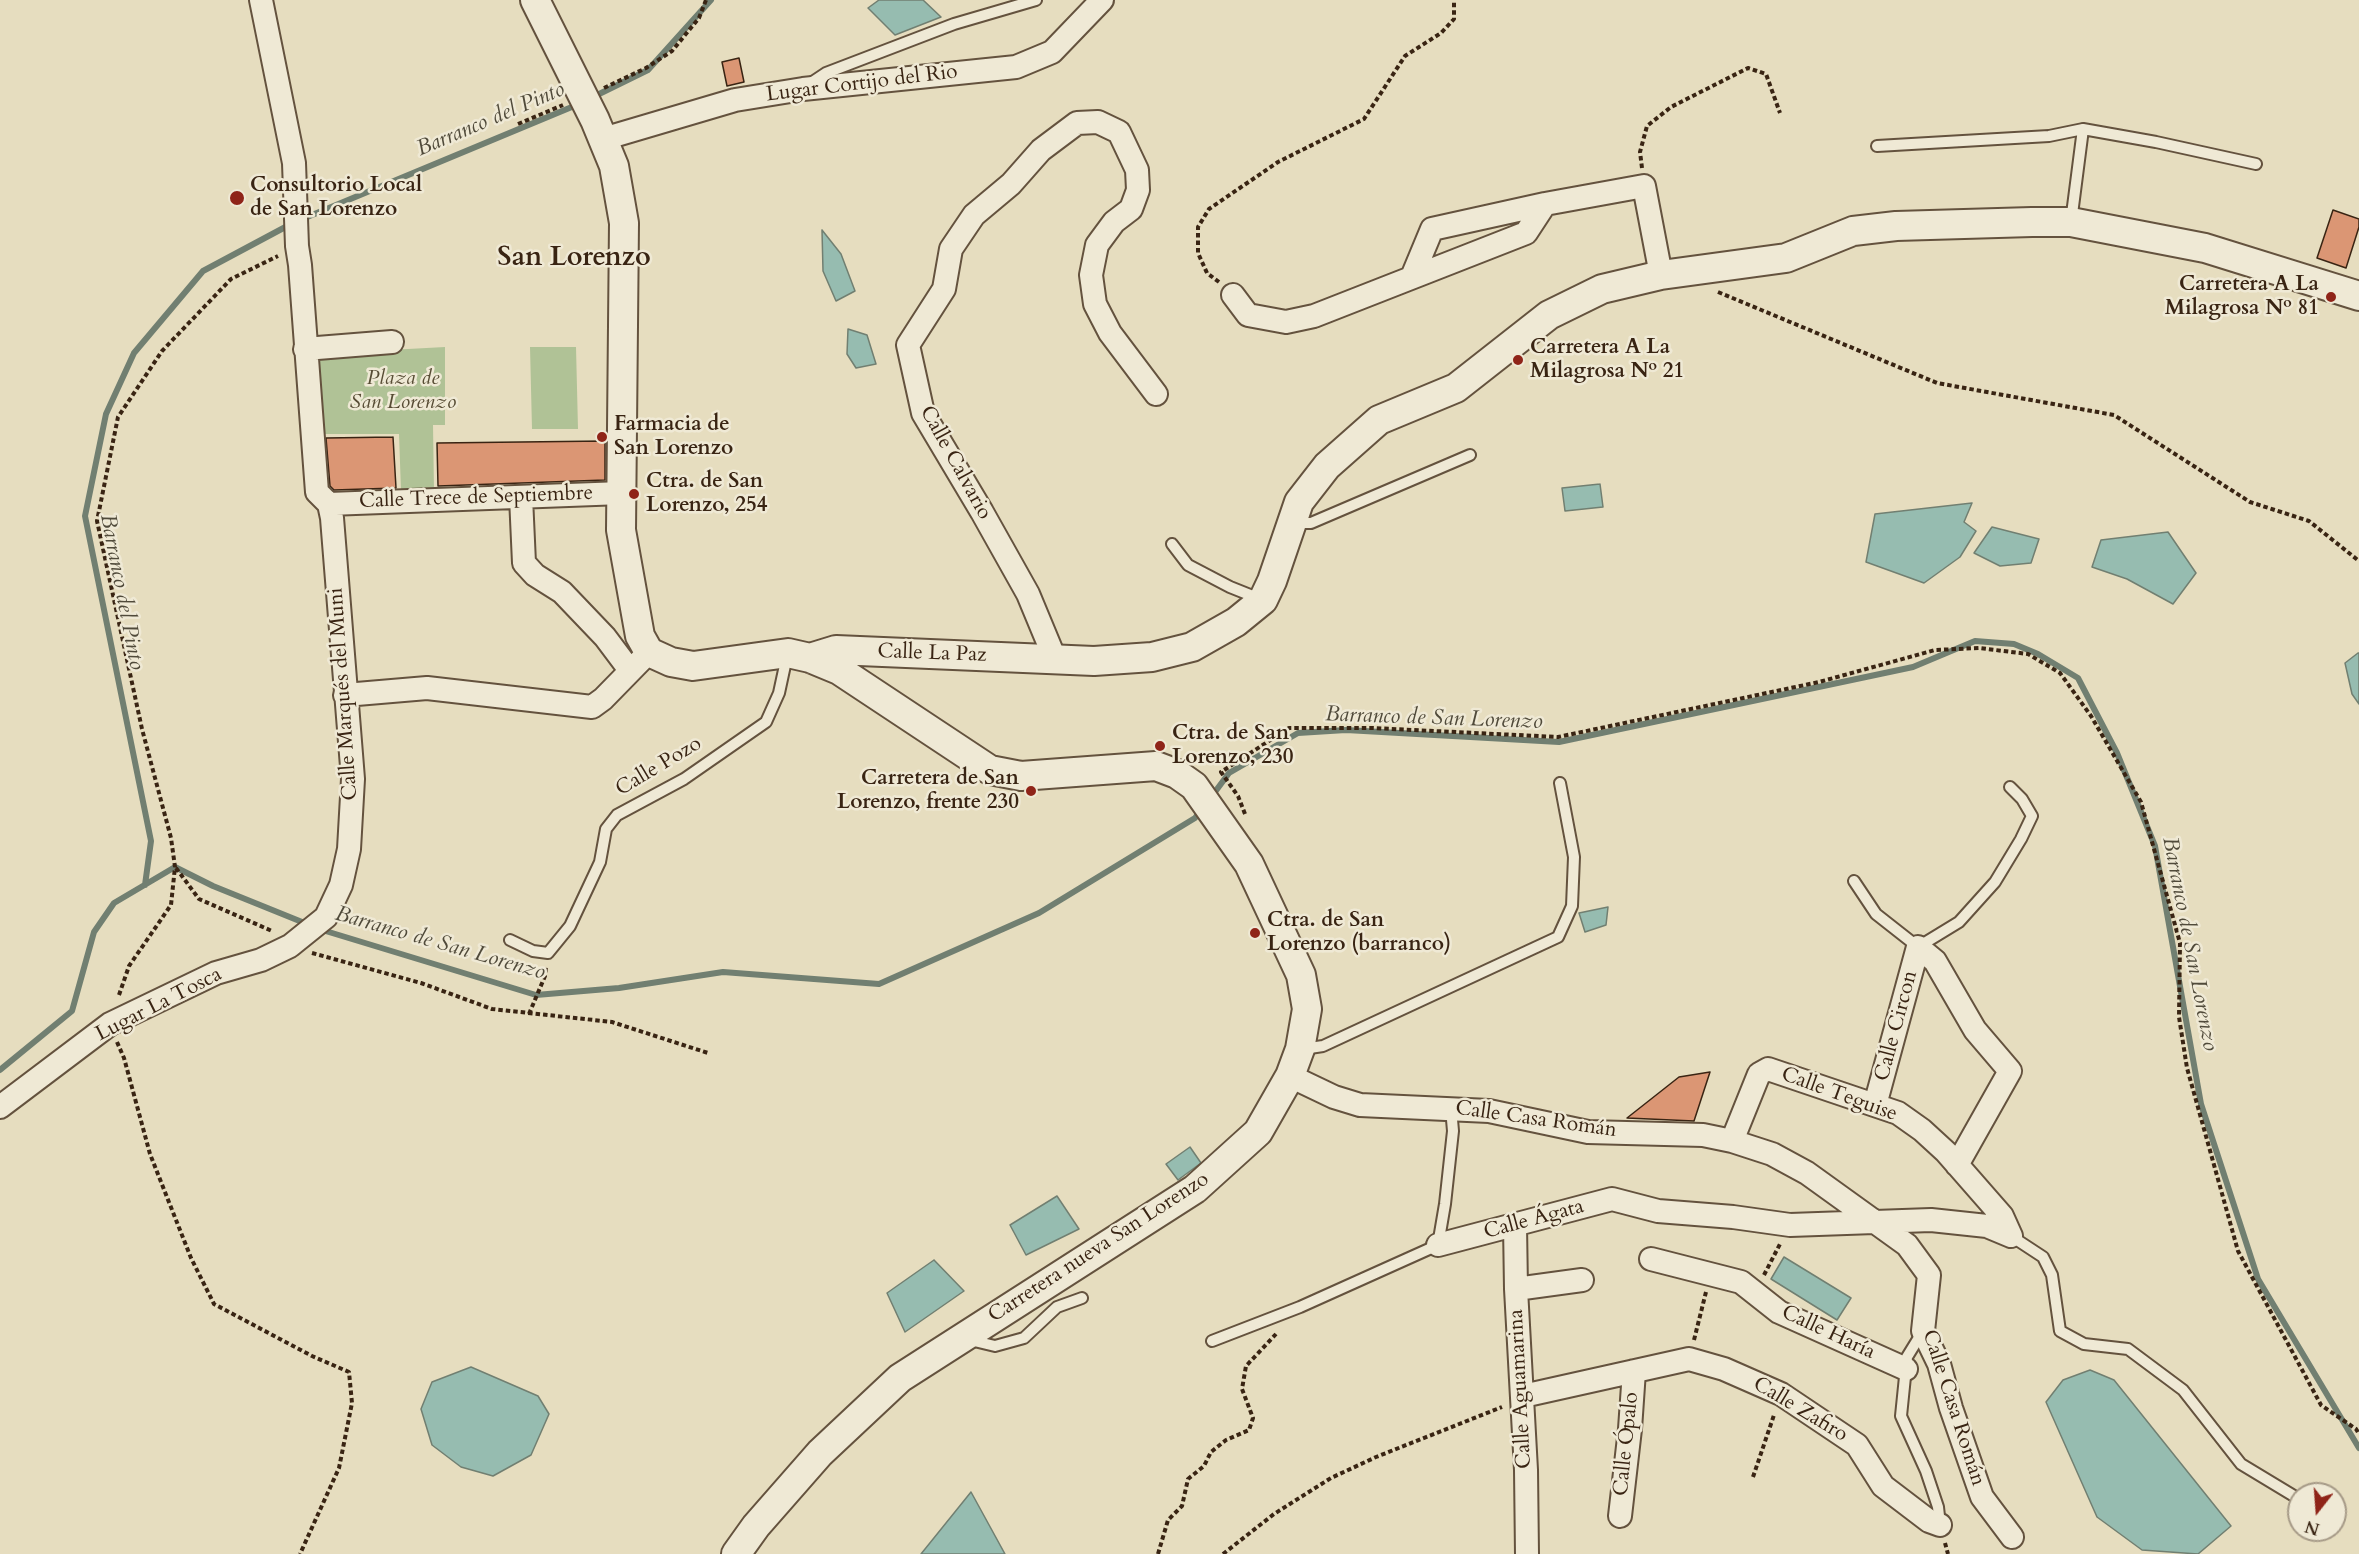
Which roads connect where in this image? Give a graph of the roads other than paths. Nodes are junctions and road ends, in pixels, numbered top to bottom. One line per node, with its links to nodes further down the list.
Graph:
1 (261, 0): 17 (street, Calle Marqués del Muni)
2 (535, 0): 7 (street)
3 (1036, 0): 5 (lane)
4 (1102, 0): 5 (street, Lugar Cortijo del Rio)
5 (803, 89): 7 (street, Lugar Cortijo del Rio)
6 (2083, 129): 8 (lane); 9 (lane); 11 (lane)
7 (603, 139): 20 (street)
8 (1876, 146)
9 (2256, 164)
10 (1545, 204): 12 (street); 13 (street); 13 (street)
11 (2071, 222): 12 (street); 15 (street)
12 (1661, 275): 23 (street)
13 (1412, 277): 14 (street)
14 (1233, 295)
15 (2359, 296)
16 (392, 342): 17 (street)
17 (305, 349): 22 (street, Calle Marqués del Muni)
18 (1156, 394): 27 (street, Calle Calvario)
19 (1470, 455): 23 (lane)
20 (622, 493): 21 (street, Calle Trece de Septiembre); 28 (street)
21 (521, 497): 22 (street, Calle Trece de Septiembre); 28 (street)
22 (329, 504): 29 (street, Calle Marqués del Muni)
23 (1291, 524): 25 (street)
24 (1172, 544): 25 (lane)
25 (1263, 600): 27 (street, Calle La Paz)
26 (799, 655): 27 (street, Calle La Paz); 28 (street); 34 (lane, Calle Pozo); 36 (street, Carretera nueva San Lorenzo)
27 (1055, 659)
28 (639, 661): 29 (street)
29 (345, 695): 33 (street, Calle Marqués del Muni)
30 (1560, 783): 36 (lane)
31 (2010, 787): 35 (lane)
32 (1854, 881): 35 (lane)
33 (326, 917): 39 (street, Lugar La Tosca)
34 (510, 940)
35 (1918, 947): 38 (street, Calle Circon); 42 (street)
36 (1300, 1049): 37 (street, Carretera nueva San Lorenzo)
37 (1290, 1076): 40 (street, Calle Casa Román); 52 (street, Carretera nueva San Lorenzo)
38 (1875, 1105): 41 (street, Calle Teguise); 42 (street, Calle Teguise)
39 (0, 1107)
40 (1451, 1108): 41 (street, Calle Casa Román); 46 (lane)
41 (1732, 1141): 43 (street, Calle Casa Román)
42 (1957, 1165): 45 (street, Calle Teguise)
43 (1873, 1221): 44 (street, Calle Ágata); 45 (street); 51 (street, Calle Casa Román)
44 (1515, 1225): 46 (street, Calle Ágata); 49 (street, Calle Aguamarina)
45 (2011, 1236): 57 (lane)
46 (1437, 1245): 53 (lane, Calle Ágata)
47 (1651, 1259): 54 (street, Calle Haría)
48 (1582, 1280): 49 (street)
49 (1516, 1289): 56 (street, Calle Aguamarina)
50 (1082, 1298): 52 (lane)
51 (1923, 1330): 54 (lane); 60 (street, Calle Casa Román)
52 (961, 1338): 61 (street, Carretera nueva San Lorenzo)
53 (1212, 1341)
54 (1906, 1369): 59 (lane)
55 (1634, 1371): 56 (street, Calle Zafiro); 58 (street, Calle Ópalo); 59 (street, Calle Zafiro)
56 (1523, 1396): 62 (street, Calle Aguamarina)
57 (2287, 1492)
58 (1620, 1516)
59 (1940, 1525)
60 (2012, 1537)
61 (736, 1554)
62 (1527, 1554)

